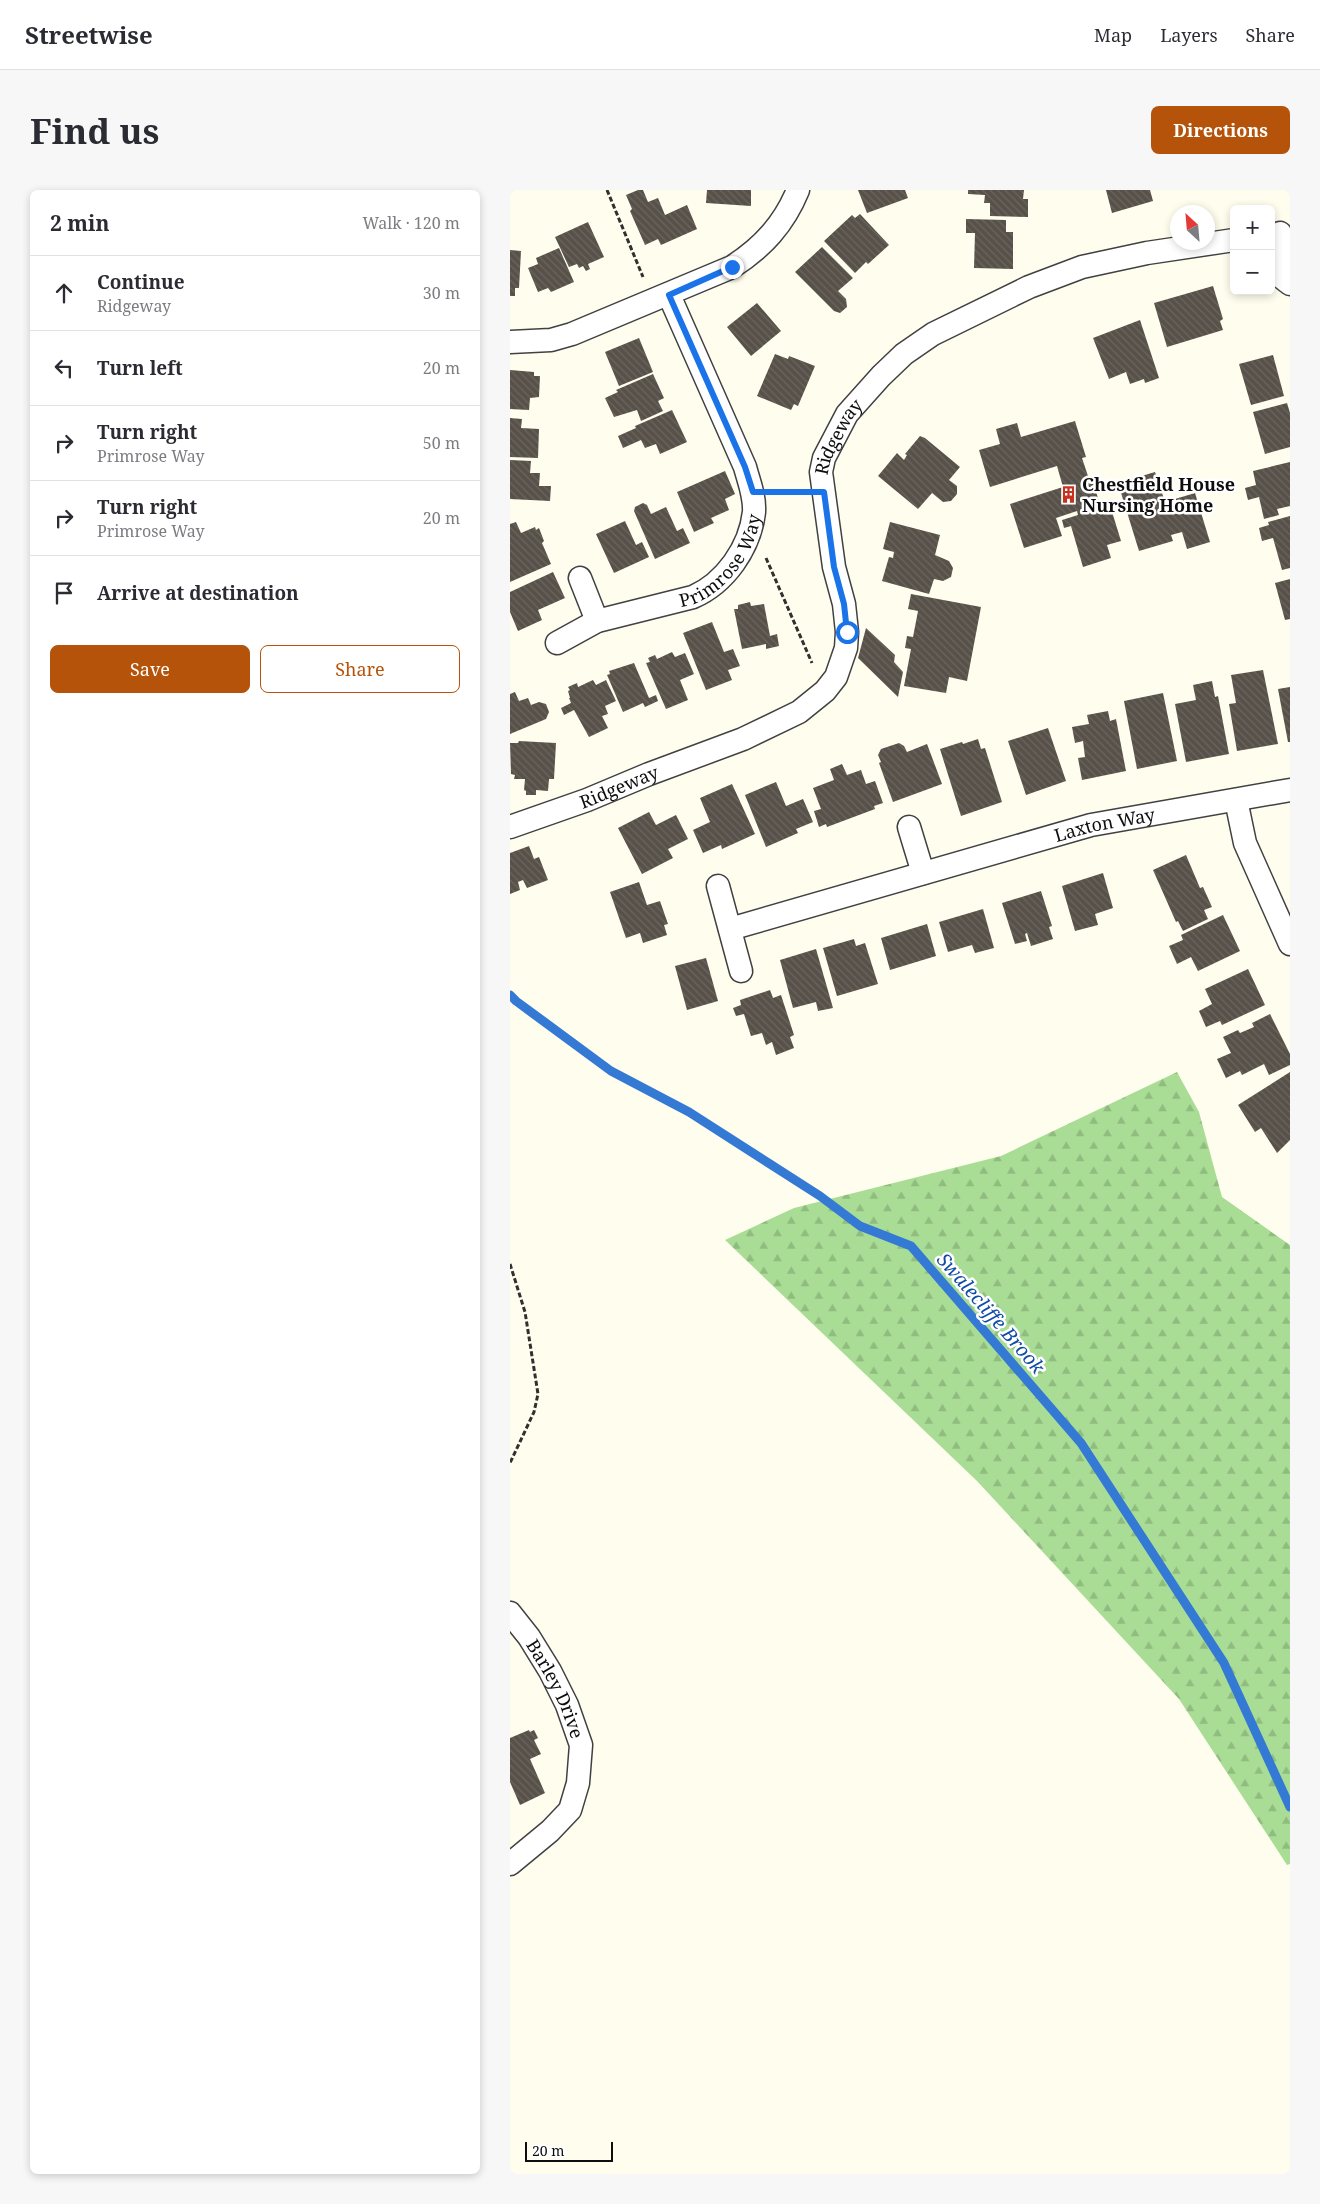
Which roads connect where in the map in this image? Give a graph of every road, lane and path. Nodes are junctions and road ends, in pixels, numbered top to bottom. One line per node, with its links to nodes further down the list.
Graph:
1 (606, 190): 6 (path)
2 (798, 190): 6 (street)
3 (1281, 233): 5 (street)
4 (1230, 241): 9 (street, Ridgeway)
5 (1290, 284)
6 (661, 298): 7 (street); 8 (street, Primrose Way)
7 (510, 342)
8 (753, 492): 9 (path); 10 (street, Primrose Way)
9 (824, 492): 14 (street, Ridgeway)
10 (752, 524): 12 (street, Primrose Way); 14 (path)
11 (580, 578): 12 (street)
12 (597, 621): 13 (street, Primrose Way)
13 (557, 643)
14 (824, 690): 17 (street, Ridgeway)
15 (1290, 790): 16 (street, Laxton Way)
16 (1236, 800): 19 (street, Laxton Way); 22 (street)
17 (510, 826)
18 (910, 827): 19 (street)
19 (923, 873): 21 (street, Laxton Way)
20 (718, 886): 21 (street)
21 (730, 929): 23 (street)
22 (1290, 944)
23 (741, 971)
24 (510, 1264): 25 (path)
25 (510, 1463)
26 (510, 1613): 27 (street, Barley Drive)
27 (510, 1864)

